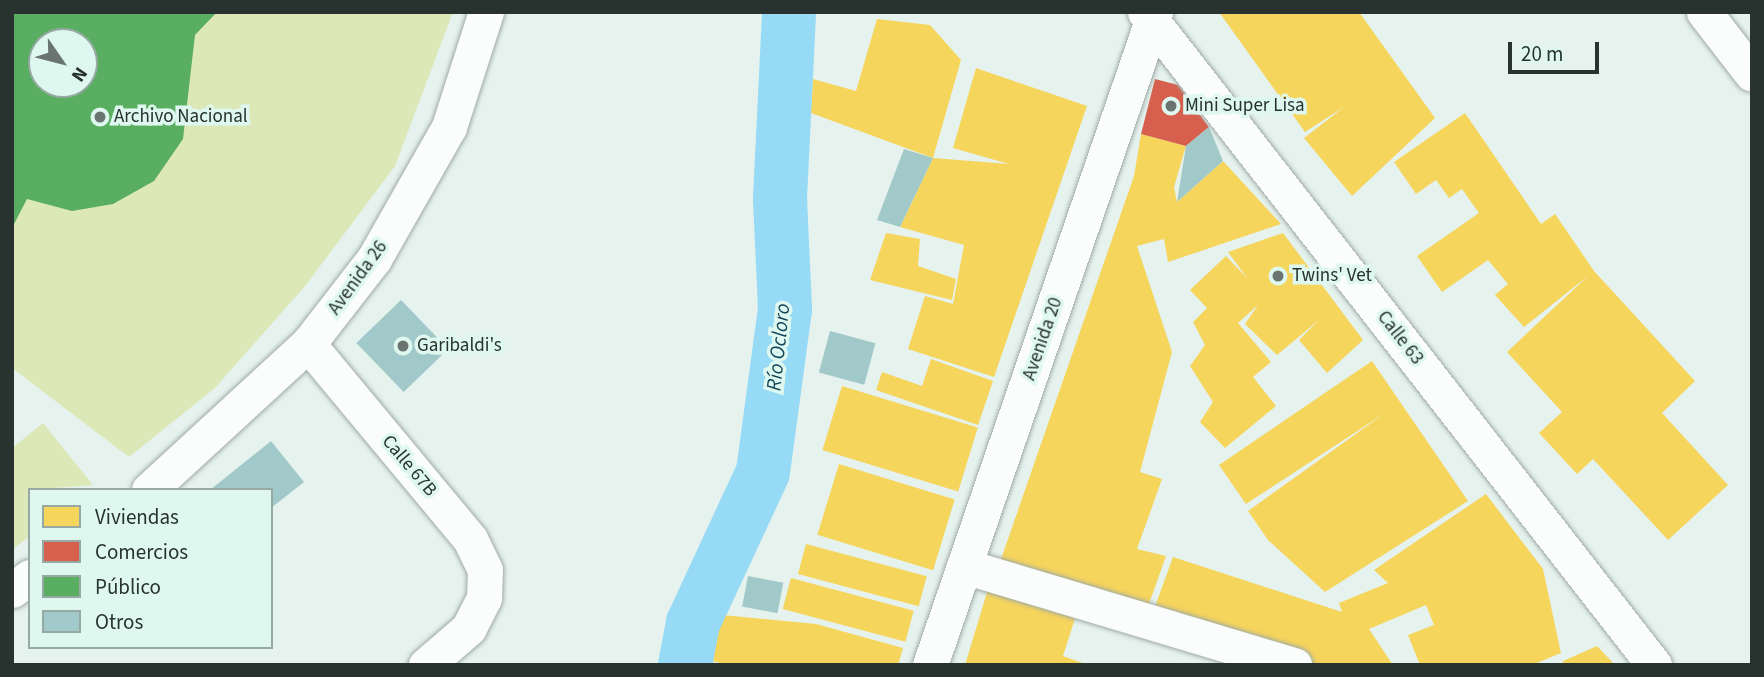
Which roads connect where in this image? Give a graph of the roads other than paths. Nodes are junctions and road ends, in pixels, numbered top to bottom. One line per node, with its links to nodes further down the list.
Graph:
1 (486, 12): 5 (street, Avenida 26)
2 (1704, 12): 4 (street)
3 (1151, 15): 7 (street, Avenida 20); 13 (street, Calle 63)
4 (1752, 74)
5 (308, 344): 6 (street, Avenida 26); 10 (street, Calle 67B)
6 (151, 488)
7 (964, 566): 11 (street, Avenida 20); 12 (street)
8 (28, 578): 9 (street)
9 (12, 590)
10 (426, 665)
11 (930, 665)
12 (1294, 665)
13 (1654, 665)

